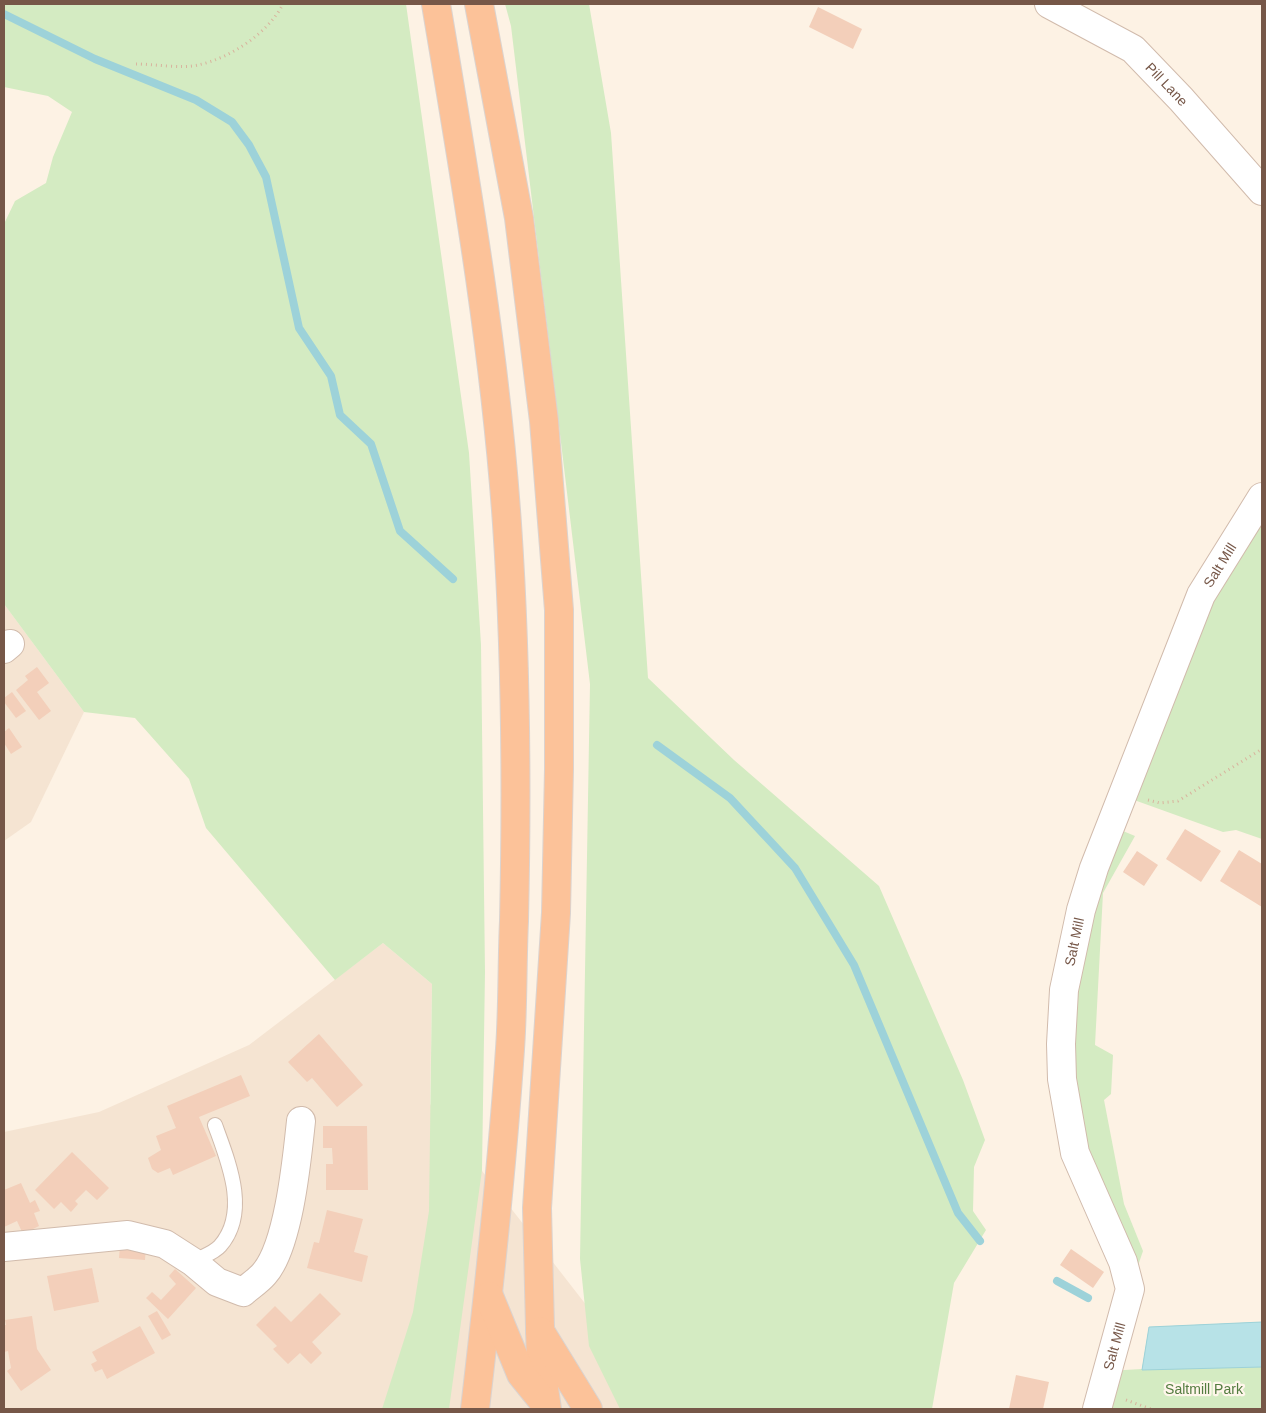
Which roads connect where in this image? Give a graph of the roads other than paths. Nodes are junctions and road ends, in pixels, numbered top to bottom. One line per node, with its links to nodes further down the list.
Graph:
1 (436, 4): 10 (highway)
2 (479, 4): 11 (highway)
3 (1049, 4): 4 (street, Pill Lane)
4 (1262, 191)
5 (1262, 497): 15 (street, Salt Mill)
6 (301, 1121): 9 (street)
7 (215, 1125): 9 (lane)
8 (4, 1248): 9 (street)
9 (193, 1262)
10 (489, 1294): 12 (highway); 13 (highway)
11 (539, 1329): 12 (highway); 14 (highway)
12 (548, 1408)
13 (475, 1409)
14 (588, 1409)
15 (1097, 1409)

